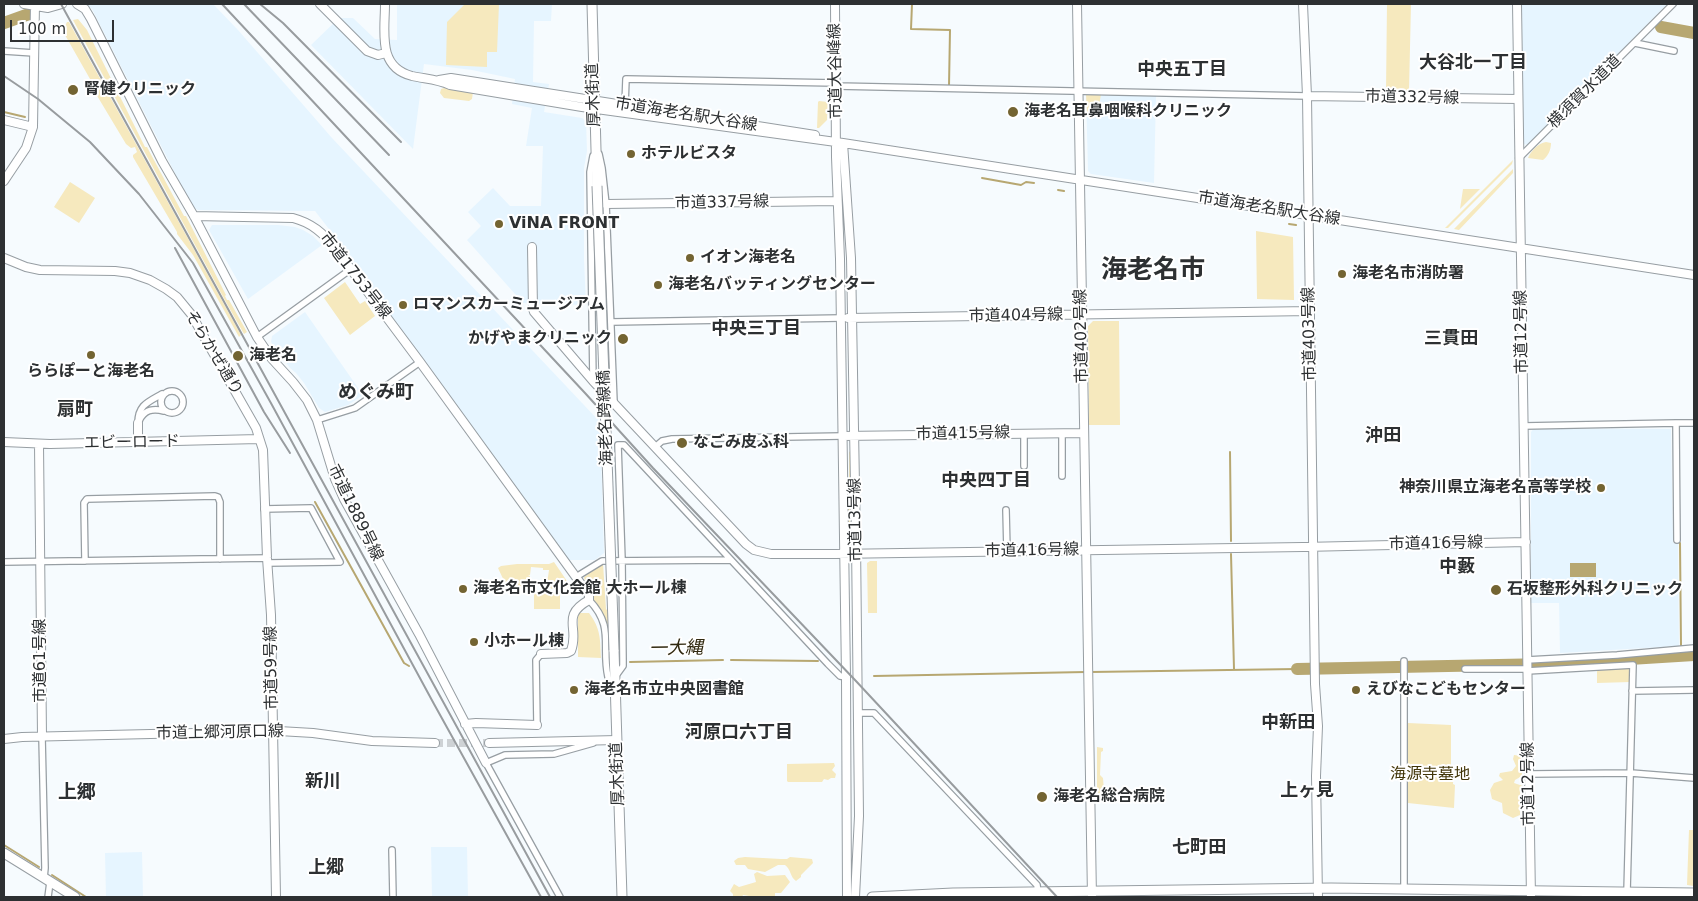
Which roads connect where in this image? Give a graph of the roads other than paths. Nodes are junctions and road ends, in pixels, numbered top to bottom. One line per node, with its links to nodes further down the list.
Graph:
1 (24, 4): 12 (street)
2 (62, 4): 12 (street)
3 (77, 4): 35 (street)
4 (320, 4): 17 (street)
5 (385, 4): 17 (street)
6 (592, 4): 22 (main road, 厚木街道)
7 (835, 4): 18 (street, 市道大谷峰線)
8 (1077, 4): 19 (street, 市道402号線)
9 (1303, 4): 20 (street, 市道403号線)
10 (1517, 4): 21 (street, 市道12号線)
11 (1673, 4): 13 (street, 横須賀水道道)
12 (35, 5): 16 (street)
13 (1635, 42): 15 (street); 28 (street, 横須賀水道道)
14 (4, 51): 16 (street)
15 (1674, 51)
16 (34, 53): 25 (street)
17 (386, 53): 22 (street, 市道海老名駅大谷線)
18 (836, 85): 19 (street); 23 (street); 27 (street, 市道大谷峰線)
19 (1079, 90): 20 (street); 29 (street, 市道402号線)
20 (1307, 96): 21 (street, 市道332号線); 34 (street, 市道403号線)
21 (1518, 100): 28 (street, 市道12号線)
22 (595, 105): 23 (street, 市道海老名駅大谷線); 26 (main road, 厚木街道); 27 (street, 市道海老名駅大谷線)
23 (625, 105): 27 (street, 市道海老名駅大谷線)
24 (4, 120): 25 (street)
25 (33, 127): 30 (street)
26 (596, 142): 31 (main road, 厚木街道); 33 (street); 48 (street)
27 (838, 142): 29 (street, 市道海老名駅大谷線); 32 (street, 市道13号線); 44 (street, 市道13号線)
28 (1519, 159): 36 (street, 市道12号線)
29 (1080, 180): 34 (street, 市道海老名駅大谷線); 42 (street, 市道402号線)
30 (4, 181)
31 (597, 186): 88 (main road, 海老名跨線橋, bridge)
32 (837, 201): 33 (street, 市道337号線); 43 (street, 市道13号線)
33 (606, 204): 45 (street)
34 (1308, 215): 36 (street, 市道海老名駅大谷線); 41 (street, 市道403号線)
35 (194, 216): 39 (street, 市道1753号線); 46 (street, 市道1889号線)
36 (1520, 248): 40 (street, 市道海老名駅大谷線); 56 (street, 市道12号線)
37 (532, 249): 48 (street, 市道416号線)
38 (4, 258): 62 (street, そらかぜ通り)
39 (351, 270): 46 (street); 47 (street, 市道1753号線)
40 (1694, 275)
41 (1310, 311): 42 (street, 市道404号線); 73 (street, 市道403号線)
42 (1082, 315): 44 (street, 市道404号線); 59 (street, 市道402号線)
43 (841, 318): 44 (street, 市道404号線); 45 (street); 61 (street, 市道13号線)
44 (852, 318): 60 (street, 市道13号線)
45 (612, 322): 50 (street)
46 (257, 337): 52 (street, 市道1889号線)
47 (420, 362): 52 (street); 85 (street, 市道1753号線)
48 (593, 380): 50 (street, 市道416号線)
49 (164, 393): 51 (street); 51 (street); 53 (street)
50 (614, 402): 66 (street, 市道416号線)
51 (166, 412): 53 (street)
52 (317, 420): 99 (street, 市道1889号線)
53 (138, 423): 64 (street)
54 (1676, 423): 55 (street); 56 (street); 71 (street)
55 (1694, 423)
56 (1524, 426): 72 (street, 市道12号線)
57 (1024, 433): 58 (street, 市道415号線); 60 (street, 市道415号線); 67 (street)
58 (1062, 433): 59 (street, 市道415号線); 68 (street)
59 (1084, 433): 74 (street, 市道402号線)
60 (854, 435): 61 (street, 市道415号線); 77 (street, 市道13号線)
61 (842, 436): 66 (street); 76 (street, 市道13号線)
62 (259, 439): 64 (street, エビーロード); 69 (street, 市道59号線)
63 (4, 442): 65 (street, エビーロード)
64 (138, 443): 65 (street, エビーロード)
65 (39, 444): 84 (street, 市道61号線)
66 (655, 447): 76 (street, 市道416号線)
67 (1024, 466)
68 (1062, 476)
69 (264, 509): 79 (street, 市道59号線); 79 (street)
70 (1006, 510): 75 (street)
71 (1677, 540)
72 (1526, 542): 73 (street, 市道416号線); 91 (street, 市道12号線)
73 (1312, 547): 74 (street, 市道416号線); 118 (street, 市道403号線)
74 (1086, 550): 75 (street, 市道416号線); 121 (street, 市道402号線)
75 (1007, 551): 77 (street, 市道416号線)
76 (844, 554): 77 (street, 市道416号線); 93 (street, 市道13号線)
77 (856, 554): 98 (street, 市道13号線)
78 (220, 559): 79 (street); 82 (street); 82 (street)
79 (267, 560): 101 (street, 市道59号線)
80 (622, 560): 81 (street); 81 (street); 85 (street); 94 (street)
81 (731, 560): 93 (street)
82 (85, 561): 84 (street)
83 (4, 562): 84 (street)
84 (40, 562): 102 (street, 市道61号線)
85 (576, 577): 86 (street, 市道1753号線)
86 (589, 600): 89 (street); 97 (street)
87 (1694, 648): 91 (street)
88 (614, 650): 94 (main road, 厚木街道)
89 (541, 654): 100 (street)
90 (1404, 665): 115 (street)
91 (1527, 665): 92 (street); 96 (street); 110 (street, 市道12号線)
92 (1465, 670)
93 (846, 676): 128 (street, 市道13号線)
94 (615, 677): 97 (main road, 厚木街道)
95 (1694, 690): 96 (street)
96 (1632, 691): 109 (street)
97 (616, 696): 105 (main road, 厚木街道)
98 (859, 713): 117 (street); 129 (street, 市道13号線)
99 (465, 724): 100 (street); 108 (street, 市道1889号線)
100 (537, 725)
101 (273, 731): 102 (street, 市道上郷河原口線); 107 (street, 市道上郷河原口線); 124 (street, 市道59号線)
102 (42, 737): 103 (street, 市道上郷河原口線); 114 (street, 市道61号線)
103 (4, 739)
104 (600, 740): 105 (street); 106 (street); 108 (street)
105 (617, 740): 127 (main road, 厚木街道)
106 (489, 742)
107 (435, 743)
108 (486, 763): 126 (street)
109 (1631, 773): 110 (street); 111 (street); 116 (street)
110 (1529, 774): 120 (street, 市道12号線)
111 (1694, 778)
112 (392, 850): 125 (street)
113 (4, 853): 114 (main road)
114 (47, 880): 122 (street, 市道61号線); 123 (main road)
115 (1404, 888): 118 (main road); 120 (main road)
116 (1627, 892): 119 (main road); 120 (main road)
117 (1038, 893): 121 (main road); 130 (main road)
118 (1318, 893): 121 (main road)
119 (1694, 893)
120 (1531, 894)
121 (1092, 895)
122 (48, 897)
123 (75, 897)
124 (276, 897)
125 (393, 897)
126 (560, 897)
127 (622, 897)
128 (847, 897)
129 (855, 897)
130 (872, 897)

